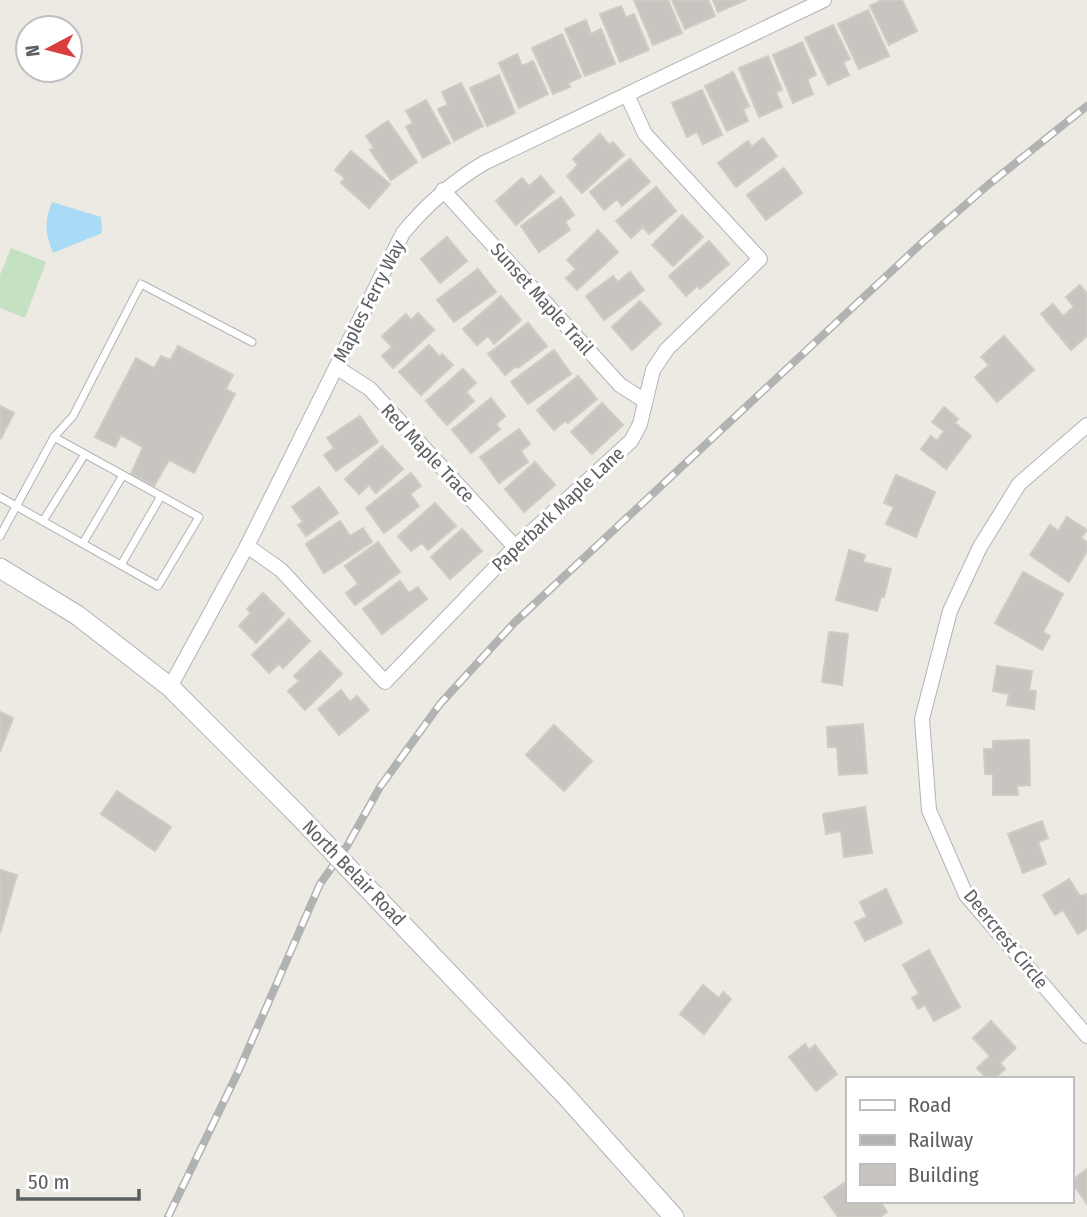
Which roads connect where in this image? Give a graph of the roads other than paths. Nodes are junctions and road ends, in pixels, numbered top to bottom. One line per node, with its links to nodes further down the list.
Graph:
1 (824, 0): 2 (street, Maples Ferry Way)
2 (627, 95): 3 (street, Maples Ferry Way); 6 (street, Paperbark Maple Lane)
3 (443, 190): 5 (street, Maples Ferry Way); 6 (street, Sunset Maple Trail)
4 (252, 342): 8 (lane)
5 (336, 367): 17 (street, Maples Ferry Way); 18 (street, Red Maple Trace)
6 (645, 401): 18 (street, Paperbark Maple Lane)
7 (1087, 425): 22 (street, Deercrest Circle)
8 (54, 437): 9 (lane); 13 (lane)
9 (85, 454): 10 (lane); 14 (lane)
10 (123, 475): 11 (lane); 16 (lane)
11 (161, 496): 19 (lane); 19 (lane)
12 (0, 497): 13 (lane)
13 (16, 505): 14 (lane); 15 (lane)
14 (43, 521): 16 (lane)
15 (0, 536)
16 (83, 543): 19 (lane)
17 (247, 546): 18 (street, Paperbark Maple Lane); 21 (street, Maples Ferry Way)
18 (514, 547)
19 (121, 565)
20 (0, 568): 21 (street, North Belair Road)
21 (170, 687): 23 (street, North Belair Road, bridge)
22 (1087, 1036)
23 (674, 1217)

